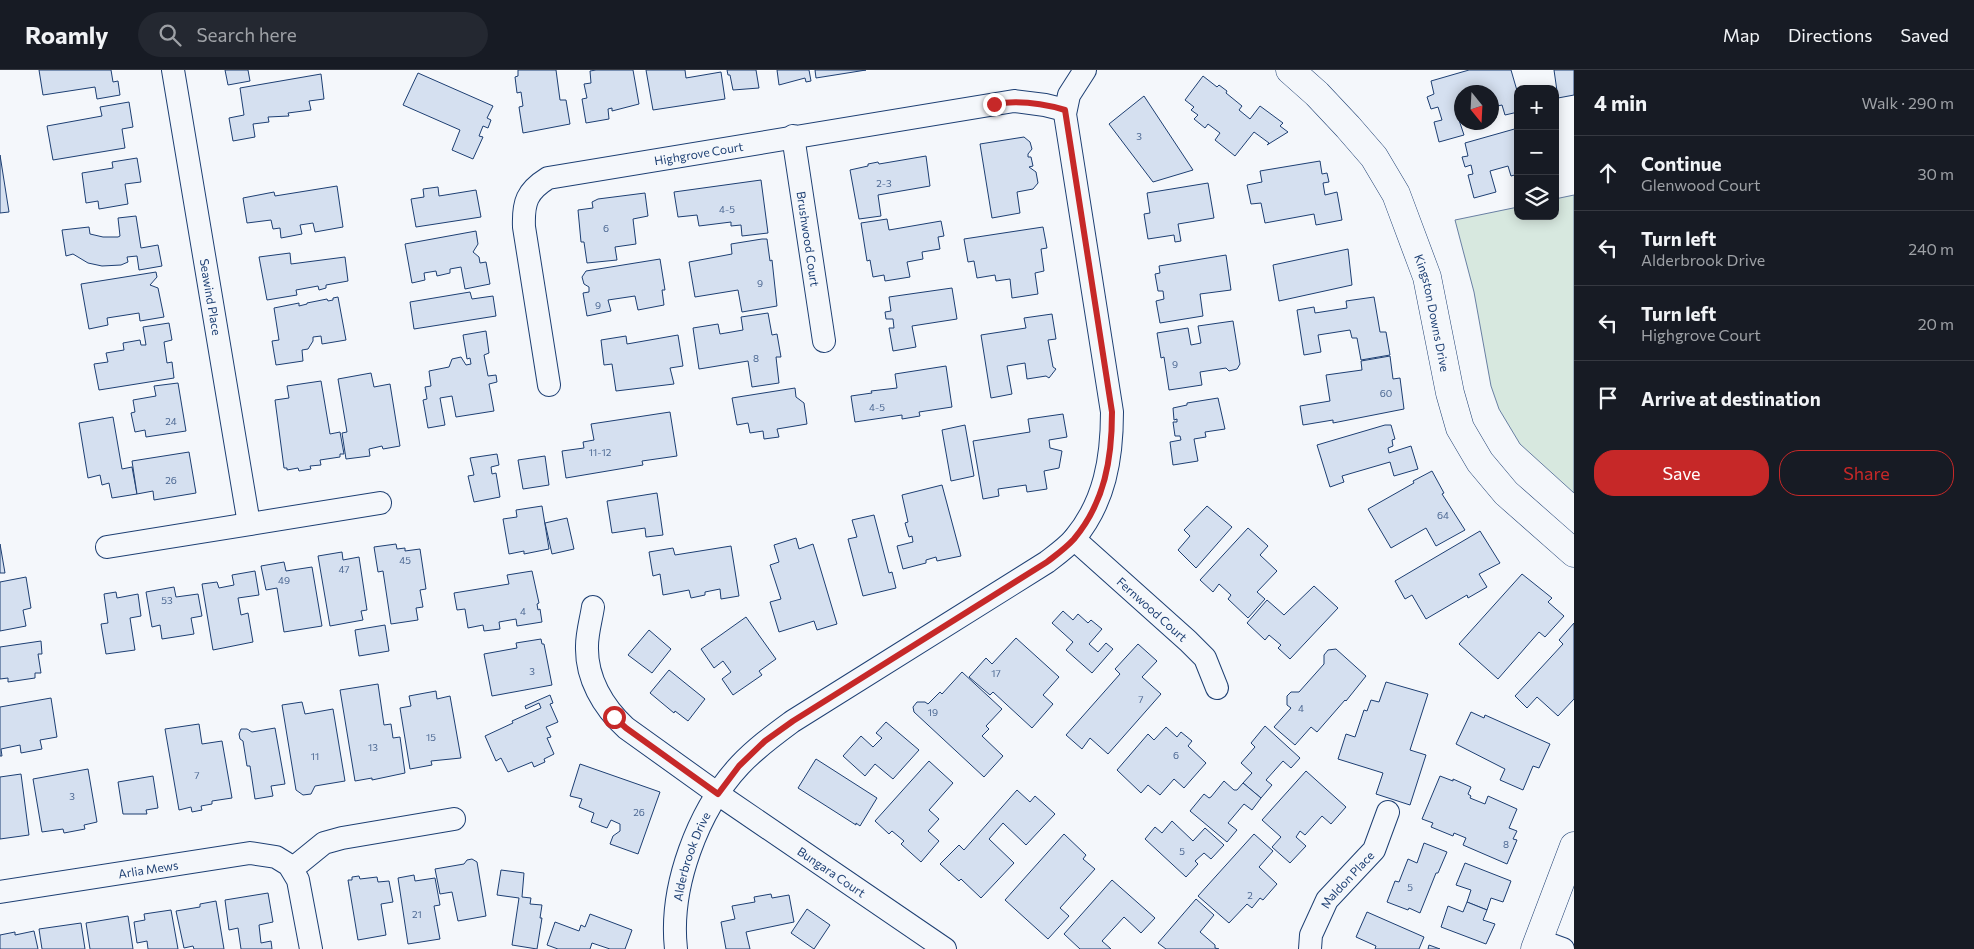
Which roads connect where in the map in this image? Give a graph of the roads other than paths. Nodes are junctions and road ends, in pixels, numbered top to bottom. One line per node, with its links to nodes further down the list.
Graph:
1 (173, 70): 9 (street, Seawind Place)
2 (1085, 70): 4 (street)
3 (1290, 70): 12 (street, Kingston Downs Drive)
4 (1065, 110): 5 (street, Highgrove Court); 10 (street, Alderbrook Drive)
5 (793, 136): 6 (street, Brushwood Court); 7 (street, Highgrove Court)
6 (824, 341)
7 (550, 386)
8 (380, 503): 9 (street)
9 (249, 524): 11 (street)
10 (1074, 539): 14 (street, Fernwood Court); 15 (street, Alderbrook Drive)
11 (108, 546)
12 (1574, 552)
13 (593, 607): 15 (street, Bungara Court)
14 (1217, 688)
15 (718, 794): 23 (street, Alderbrook Drive); 24 (street, Bungara Court)
16 (1388, 812): 25 (street, Maldon Place)
17 (454, 819): 19 (street)
18 (1574, 846): 21 (street)
19 (292, 869): 20 (street, Arlia Mews); 22 (street)
20 (0, 892)
21 (1537, 944): 26 (street)
22 (311, 949)
23 (676, 949)
24 (945, 949)
25 (1310, 949)
26 (1564, 949)

